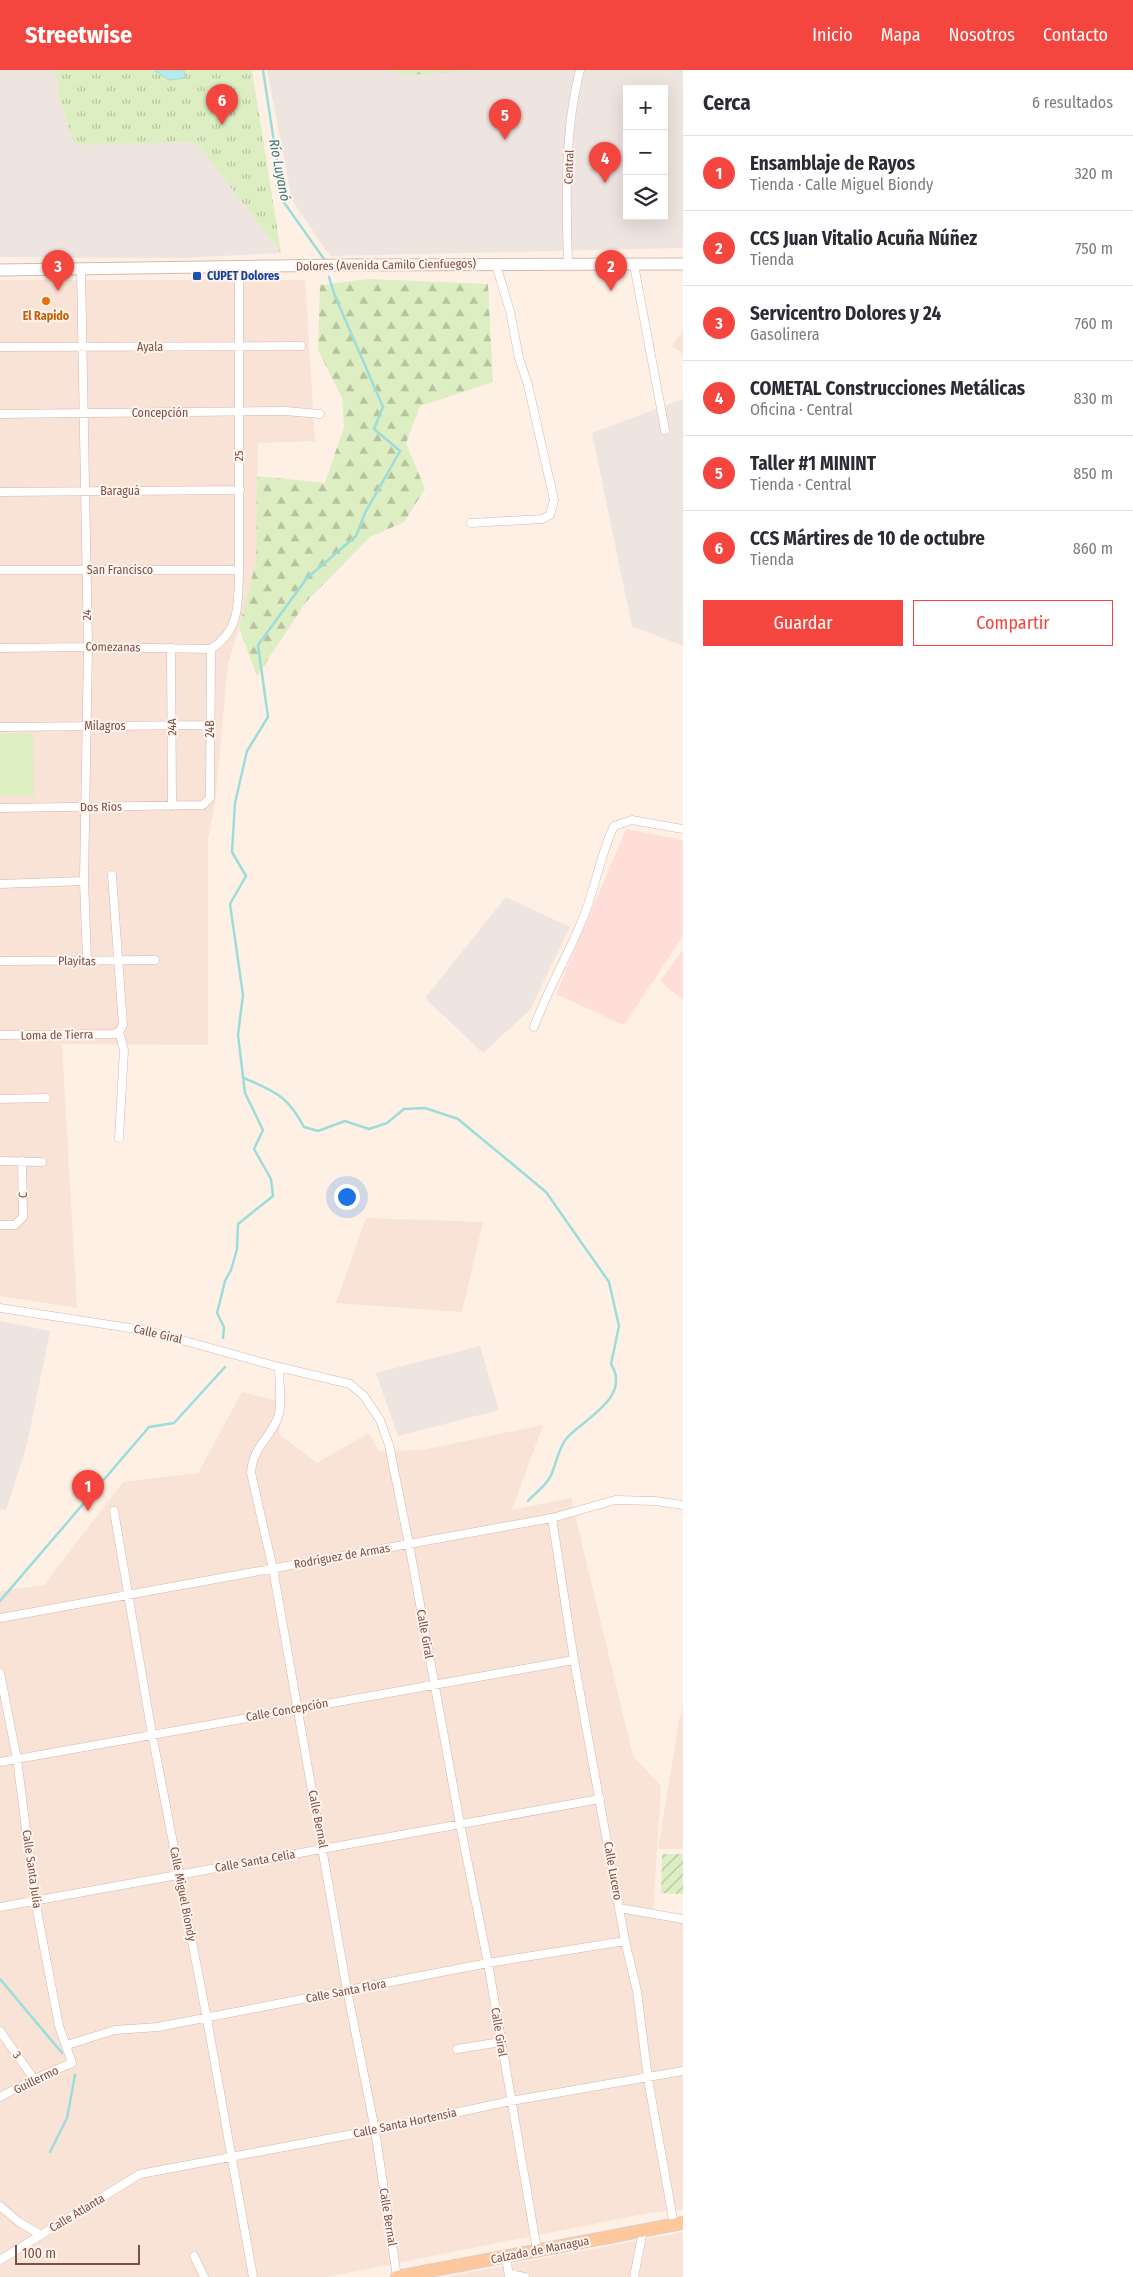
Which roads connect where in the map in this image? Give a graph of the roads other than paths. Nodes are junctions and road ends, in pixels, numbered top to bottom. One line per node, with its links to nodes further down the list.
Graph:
1 (580, 70): 3 (street, Central)
2 (496, 264): 3 (main road, Dolores (Avenida Camilo Cienfuegos)); 6 (main road, Dolores (Avenida Camilo Cienfuegos)); 21 (street)
3 (568, 264): 5 (main road, Dolores (Avenida Camilo Cienfuegos))
4 (683, 264): 5 (main road, Dolores (Avenida Camilo Cienfuegos))
5 (634, 265): 17 (street)
6 (239, 267): 7 (main road, Dolores (Avenida Camilo Cienfuegos)); 11 (street, 25)
7 (81, 269): 8 (main road, Dolores (Avenida Camilo Cienfuegos)); 10 (street, 24)
8 (0, 270)
9 (301, 346): 11 (street, Ayala)
10 (84, 347): 11 (street, Ayala); 12 (street, Ayala); 14 (street, 24)
11 (238, 347): 13 (street, 25)
12 (0, 348)
13 (239, 412): 14 (street, Concepción); 16 (street, Concepción); 18 (street, 25)
14 (84, 413): 15 (street, Concepción); 19 (street, 24)
15 (0, 414)
16 (320, 414)
17 (665, 430)
18 (240, 490): 19 (street, Baraguá); 24 (street, 25)
19 (85, 491): 20 (street, Baraguá); 23 (street, 24)
20 (0, 492)
21 (472, 523)
22 (0, 570): 23 (street, San Francisco)
23 (87, 570): 24 (street, San Francisco); 25 (street, 24)
24 (239, 570): 28 (street, 25)
25 (88, 647): 26 (street, Comezanas); 27 (street, Comezanas); 30 (street, 24)
26 (0, 648)
27 (170, 648): 28 (street, Comezanas); 31 (street, 24A)
28 (212, 649): 29 (street, 24B)
29 (210, 724): 31 (street, Milagros); 33 (street, 24B)
30 (87, 726): 31 (street, Milagros); 32 (street, Milagros); 36 (street, 24)
31 (172, 726): 34 (street, 24A)
32 (0, 727)
33 (203, 805): 34 (street, Dos Ríos)
34 (172, 806): 36 (street, Dos Ríos)
35 (0, 808): 36 (street, Dos Ríos)
36 (86, 808): 39 (street, 24)
37 (683, 829): 45 (street)
38 (112, 875): 44 (street)
39 (84, 880): 40 (street); 41 (street, 24)
40 (0, 884)
41 (87, 960): 43 (street, Playitas); 44 (street, Playitas)
42 (155, 960): 44 (street, Playitas)
43 (0, 961)
44 (118, 962): 46 (street)
45 (534, 1027)
46 (117, 1033): 47 (street, Loma de Tierra); 50 (street)
47 (0, 1035)
48 (46, 1098): 49 (street)
49 (0, 1099)
50 (120, 1138)
51 (0, 1161): 52 (street)
52 (22, 1161): 53 (street); 54 (street, C)
53 (42, 1162)
54 (0, 1225)
55 (0, 1308): 56 (street, Calle Giral)
56 (279, 1367): 60 (street, Calle Giral); 61 (street, Calle Bernal)
57 (683, 1505): 59 (street, Rodríguez de Armas)
58 (114, 1510): 62 (street, Calle Miguel Biondy)
59 (552, 1518): 60 (street, Rodríguez de Armas); 64 (street, Calle Lucero)
60 (409, 1544): 61 (street, Rodríguez de Armas); 66 (street, Calle Giral)
61 (273, 1569): 62 (street, Rodríguez de Armas); 67 (street, Calle Bernal)
62 (130, 1594): 63 (street, Rodríguez de Armas); 68 (street, Calle Miguel Biondy)
63 (0, 1618)
64 (574, 1660): 66 (street, Calle Concepción); 71 (street, Calle Lucero)
65 (0, 1673): 69 (street, Calle Santa Julia)
66 (434, 1683): 67 (street, Calle Concepción); 72 (street, Calle Giral)
67 (297, 1709): 68 (street, Calle Concepción); 73 (street, Calle Bernal)
68 (152, 1734): 69 (street, Calle Concepción); 74 (street, Calle Miguel Biondy)
69 (17, 1759): 70 (street, Calle Concepción); 75 (street, Calle Santa Julia)
70 (0, 1762)
71 (600, 1799): 72 (street, Calle Santa Celia); 77 (street, Calle Lucero)
72 (460, 1824): 73 (street, Calle Santa Celia); 80 (street, Calle Giral)
73 (324, 1849): 74 (street, Calle Santa Celia); 81 (street, Calle Bernal)
74 (179, 1874): 75 (street, Calle Santa Celia); 82 (street, Calle Miguel Biondy)
75 (35, 1900): 76 (street, Calle Santa Celia); 85 (street, Calle Santa Julia)
76 (0, 1907)
77 (620, 1908): 78 (street); 79 (street, Calle Lucero)
78 (683, 1919)
79 (625, 1941): 80 (street, Calle Santa Flora); 90 (street, Calle Lucero)
80 (488, 1963): 81 (street, Calle Santa Flora); 84 (street, Calle Giral)
81 (347, 1990): 82 (street, Calle Santa Flora); 93 (street, Calle Bernal)
82 (207, 2019): 85 (street, Calle Santa Flora); 94 (street, Calle Miguel Biondy)
83 (0, 2031): 89 (street, 3)
84 (501, 2042): 86 (street); 92 (street, Calle Giral)
85 (67, 2045): 87 (street, Calle Santa Julia)
86 (457, 2049)
87 (72, 2063): 89 (street, Guillermo)
88 (683, 2071): 90 (street, Calle Santa Hortensia)
89 (34, 2079): 91 (street, Guillermo)
90 (648, 2079): 92 (street, Calle Santa Hortensia); 97 (street, Calle Lucero)
91 (0, 2097)
92 (511, 2101): 93 (street, Calle Santa Hortensia); 100 (street, Calle Giral)
93 (375, 2130): 94 (street, Calle Santa Hortensia); 107 (street, Calle Bernal)
94 (232, 2158): 95 (street, Calle Santa Hortensia); 106 (street, Calle Miguel Biondy)
95 (128, 2181): 99 (street, Calle Atlanta)
96 (0, 2206): 99 (street)
97 (679, 2224): 98 (main road, Calzada de Managua)
98 (643, 2231): 100 (main road, Calzada de Managua); 109 (street)
99 (41, 2235): 103 (street, Calle Atlanta)
100 (537, 2250): 102 (main road, Calzada de Managua)
101 (194, 2256): 105 (street)
102 (506, 2256): 104 (street); 107 (main road, Calzada de Managua)
103 (0, 2260)
104 (509, 2276): 108 (street)
105 (204, 2277)
106 (253, 2277)
107 (397, 2277)
108 (525, 2277)
109 (634, 2277)

